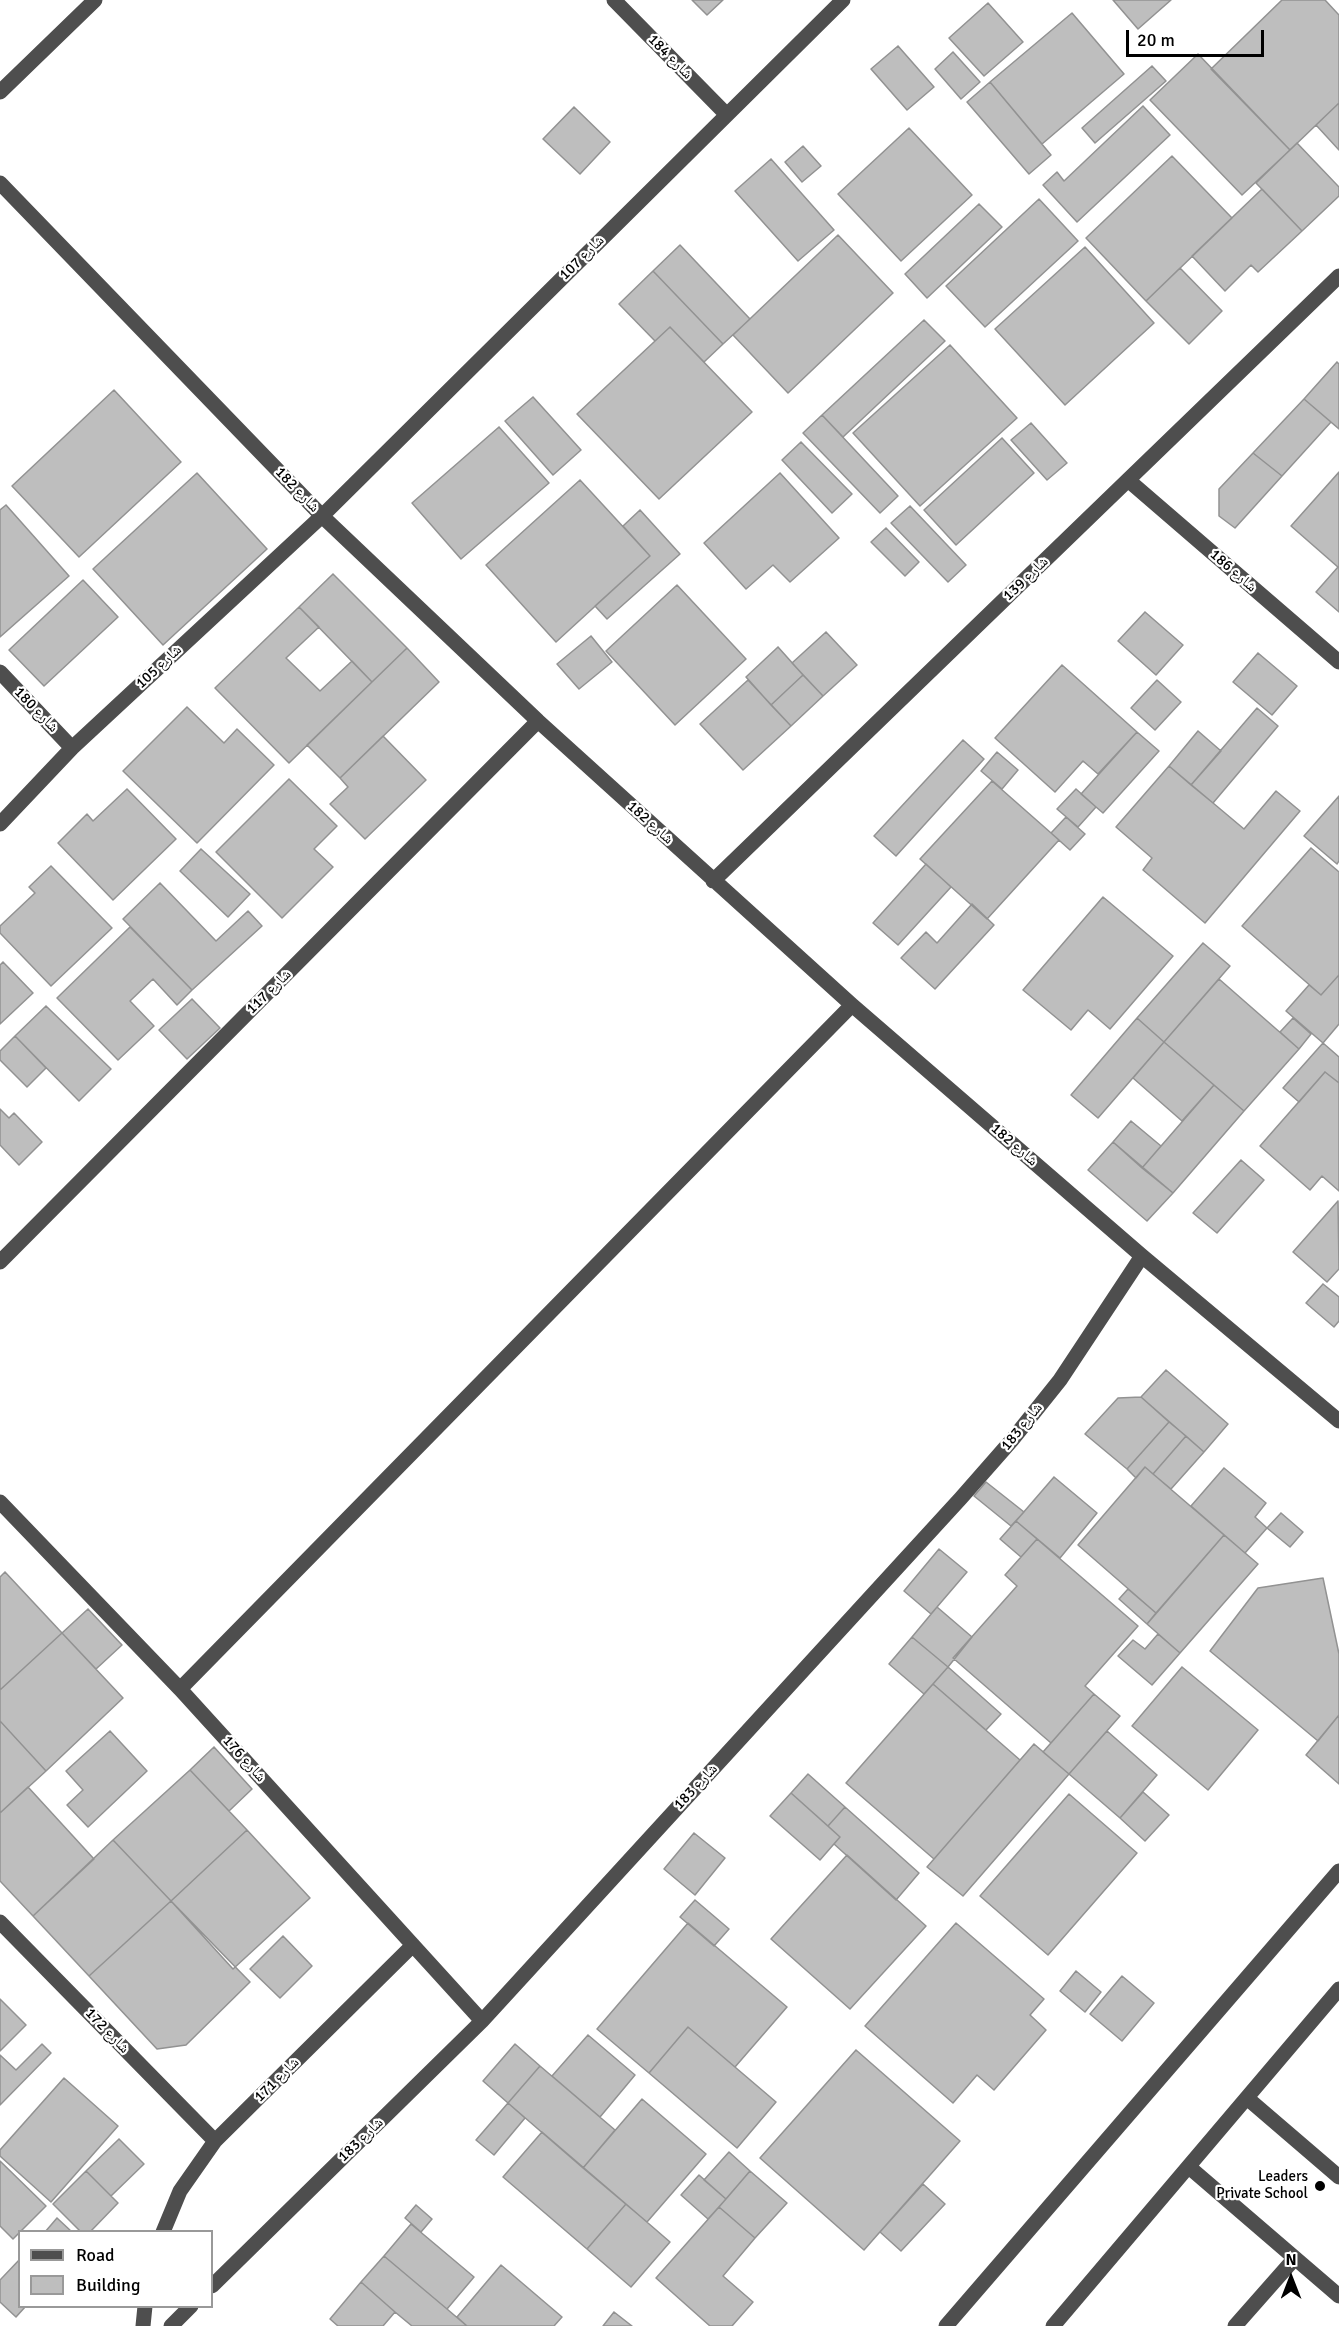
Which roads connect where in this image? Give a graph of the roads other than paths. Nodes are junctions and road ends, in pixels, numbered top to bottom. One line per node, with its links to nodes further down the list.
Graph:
1 (95, 0): 4 (street)
2 (614, 0): 5 (street, شارع 184)
3 (843, 0): 5 (street, شارع 107)
4 (0, 92)
5 (727, 115): 9 (street, شارع 107)
6 (0, 183): 9 (street, شارع 182)
7 (1339, 276): 8 (street, شارع 139)
8 (1128, 480): 10 (street, شارع 186); 15 (street, شارع 139)
9 (322, 516): 12 (street, شارع 182); 13 (street, شارع 105)
10 (1339, 662)
11 (0, 672): 13 (street, شارع 180)
12 (538, 722): 15 (street, شارع 182); 18 (street, شارع 117)
13 (72, 748): 14 (street, شارع 105)
14 (0, 824)
15 (714, 881): 16 (street, شارع 182)
16 (852, 1005): 17 (street, شارع 182); 21 (street)
17 (1142, 1256): 19 (street, شارع 182); 26 (street, شارع 183)
18 (0, 1262)
19 (1339, 1421)
20 (0, 1502): 21 (street, شارع 176)
21 (180, 1689): 24 (street, شارع 176)
22 (1339, 1871): 39 (street)
23 (2, 1926): 28 (street, شارع 172)
24 (414, 1945): 26 (street, شارع 176); 28 (street, شارع 171)
25 (1339, 1989): 27 (street)
26 (482, 2021): 33 (street, شارع 183)
27 (1247, 2098): 29 (street); 30 (street)
28 (215, 2141): 31 (street, شارع 171)
29 (1189, 2167): 32 (street); 40 (street)
30 (1339, 2177)
31 (164, 2230)
32 (1295, 2258): 34 (street); 41 (street)
33 (213, 2285)
34 (1339, 2296)
35 (145, 2308): 37 (street)
36 (190, 2308): 38 (street)
37 (143, 2326)
38 (171, 2326)
39 (946, 2326)
40 (1053, 2326)
41 (1235, 2326)

